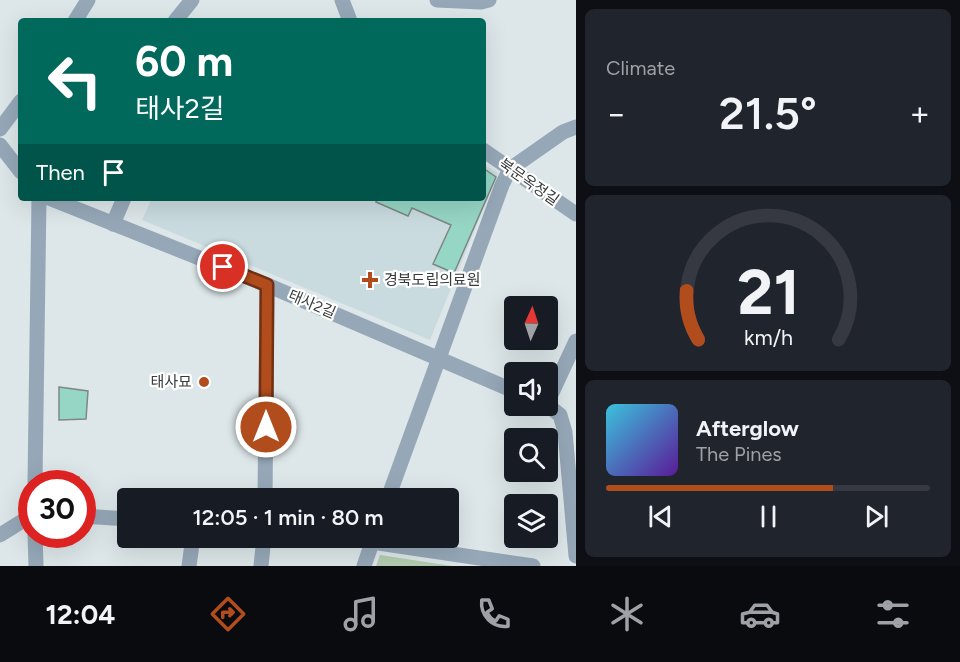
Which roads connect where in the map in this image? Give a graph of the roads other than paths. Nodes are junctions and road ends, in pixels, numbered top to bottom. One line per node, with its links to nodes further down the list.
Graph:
1 (88, 0): 6 (street)
2 (192, 0): 7 (street)
3 (342, 0): 8 (street)
4 (437, 0): 5 (street)
5 (488, 0)
6 (77, 18)
7 (178, 18)
8 (349, 18)
9 (18, 105): 11 (street)
10 (576, 127): 15 (street)
11 (0, 129)
12 (0, 145): 14 (street)
13 (486, 152): 15 (street, 북문옥정길)
14 (18, 168)
15 (510, 169): 19 (street, 북문옥정길); 23 (street)
16 (39, 201): 28 (street)
17 (56, 201): 20 (street, 태사2길)
18 (123, 201): 20 (street)
19 (576, 214)
20 (113, 224): 21 (street, 태사2길)
21 (267, 285): 23 (street, 태사2길); 29 (street)
22 (576, 341): 24 (street)
23 (439, 359): 25 (street, 태사2길); 30 (street)
24 (558, 379)
25 (504, 387)
26 (558, 413): 27 (street)
27 (571, 434): 40 (street)
28 (35, 470)
29 (265, 488)
30 (392, 488)
31 (96, 517): 32 (street)
32 (117, 518)
33 (18, 524): 34 (street)
34 (0, 535)
35 (35, 548): 41 (street)
36 (191, 548): 42 (street)
37 (263, 548): 43 (street)
38 (370, 548): 44 (street)
39 (426, 548): 45 (street)
40 (576, 556)
41 (36, 566)
42 (189, 566)
43 (261, 566)
44 (364, 566)
45 (533, 566)

